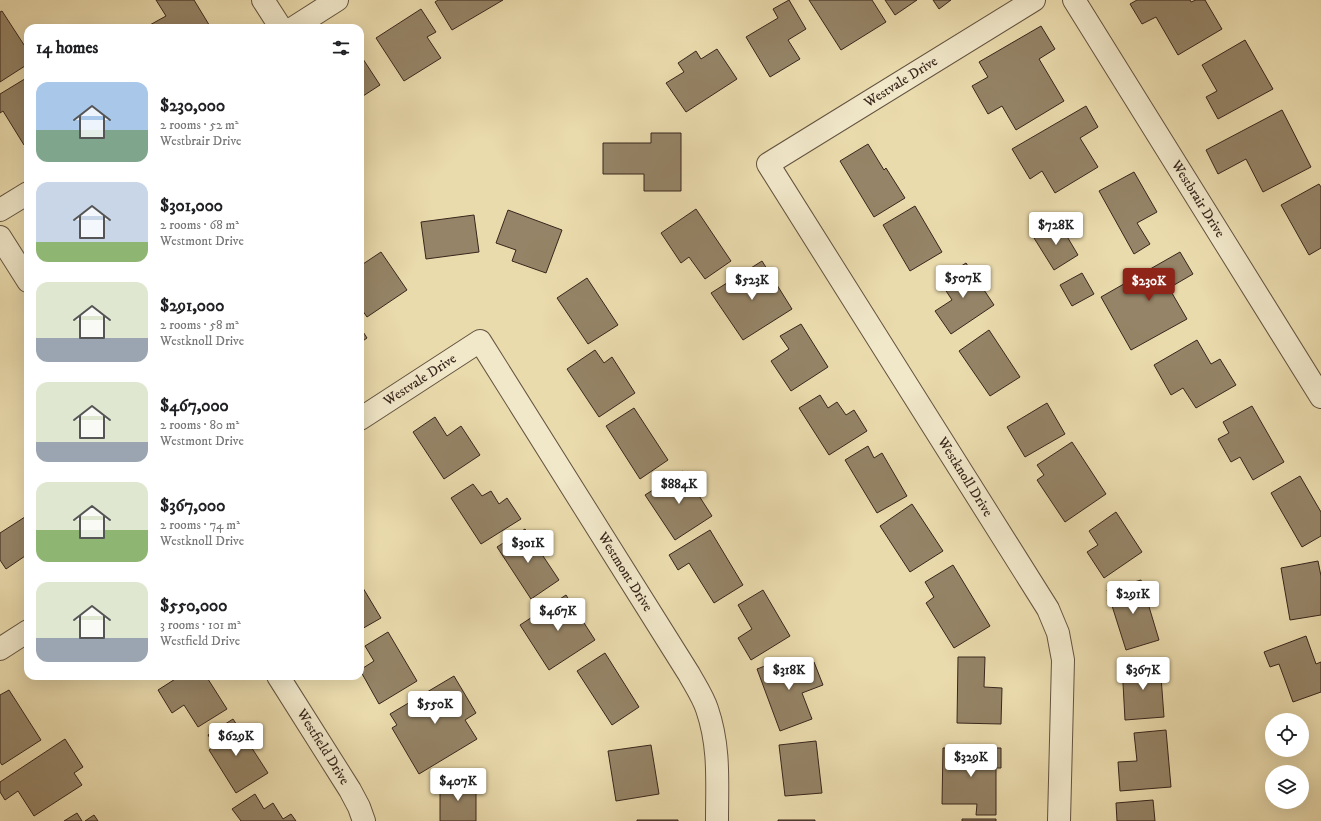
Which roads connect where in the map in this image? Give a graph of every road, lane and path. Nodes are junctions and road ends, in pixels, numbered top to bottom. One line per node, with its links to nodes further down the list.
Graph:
1 (263, 0): 5 (street)
2 (338, 0): 6 (street)
3 (1034, 0): 7 (street, Westvale Drive)
4 (1074, 0): 13 (street, Westbrair Drive)
5 (278, 24)
6 (299, 24)
7 (768, 164): 20 (street, Westknoll Drive)
8 (24, 195): 9 (street)
9 (0, 210)
10 (0, 237): 11 (street)
11 (24, 275)
12 (480, 341): 14 (street, Westvale Drive); 19 (street, Westmont Drive)
13 (1321, 397)
14 (364, 416)
15 (24, 634): 16 (street)
16 (0, 649)
17 (281, 680): 18 (street, Westfield Drive)
18 (364, 821)
19 (717, 821)
20 (1059, 821)

